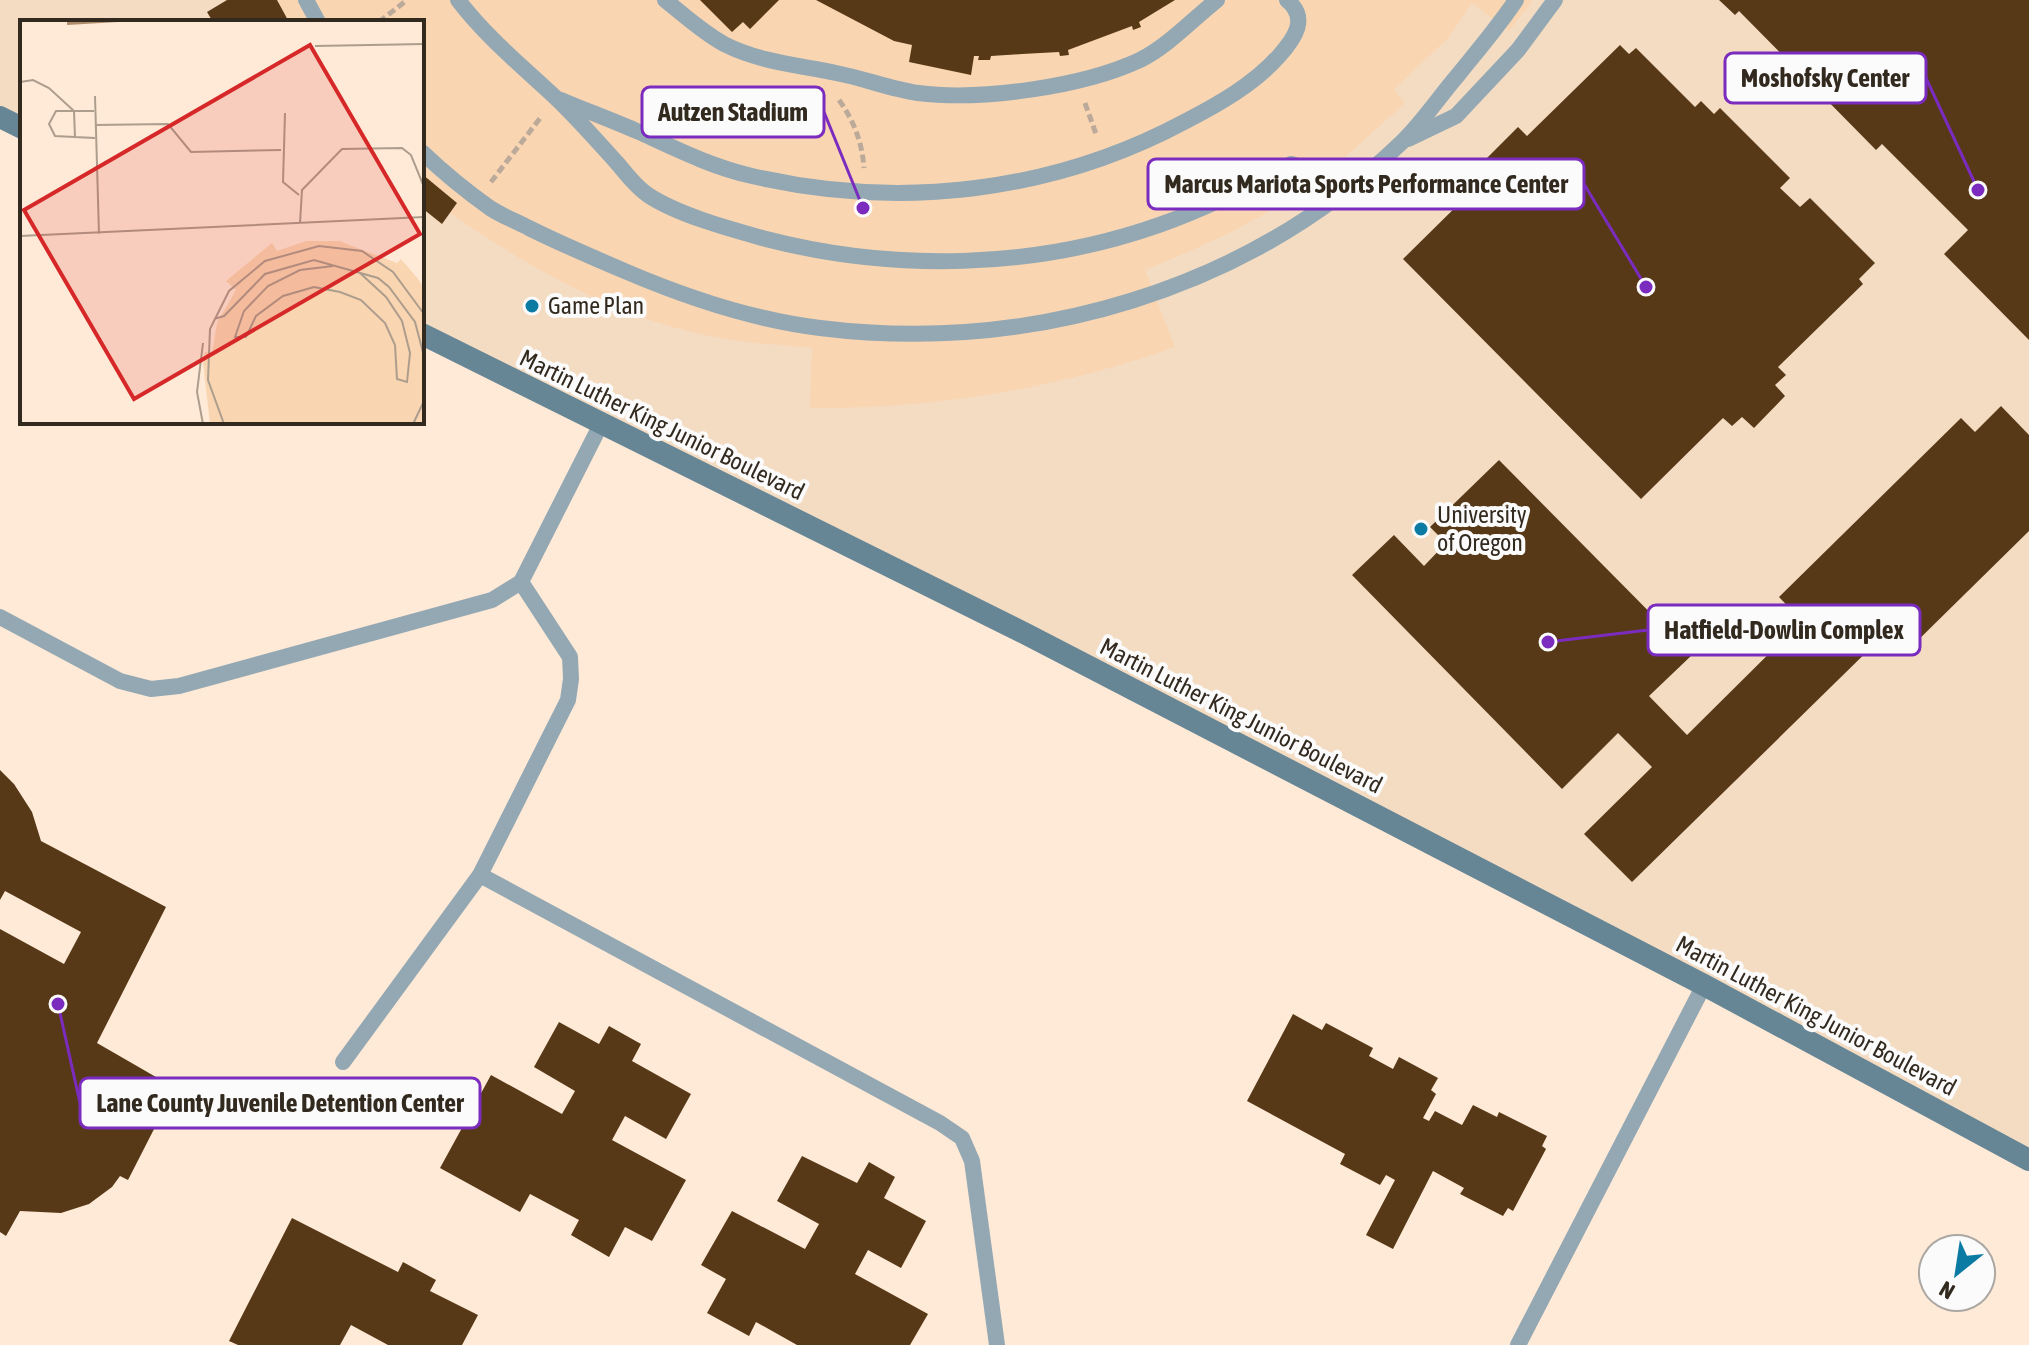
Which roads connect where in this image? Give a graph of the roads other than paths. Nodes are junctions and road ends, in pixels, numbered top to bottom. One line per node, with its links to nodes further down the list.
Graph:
1 (306, 0): 8 (lane)
2 (458, 0): 9 (lane)
3 (665, 0): 4 (lane)
4 (1217, 0)
5 (1287, 0): 9 (lane)
6 (1516, 0): 12 (lane)
7 (1555, 0): 12 (lane)
8 (317, 20)
9 (556, 98): 14 (lane)
10 (0, 117): 11 (main road)
11 (20, 127)
12 (1404, 140): 14 (lane)
13 (424, 154): 14 (lane)
14 (1354, 182)
15 (424, 335): 16 (main road, Martin Luther King Junior Boulevard)
16 (601, 424): 17 (lane); 20 (main road, Martin Luther King Junior Boulevard)
17 (521, 582): 18 (lane); 19 (lane)
18 (0, 617)
19 (480, 875): 21 (lane); 23 (lane)
20 (1704, 985): 22 (main road, Martin Luther King Junior Boulevard); 24 (lane)
21 (343, 1062)
22 (2029, 1160)
23 (997, 1345)
24 (1518, 1345)

